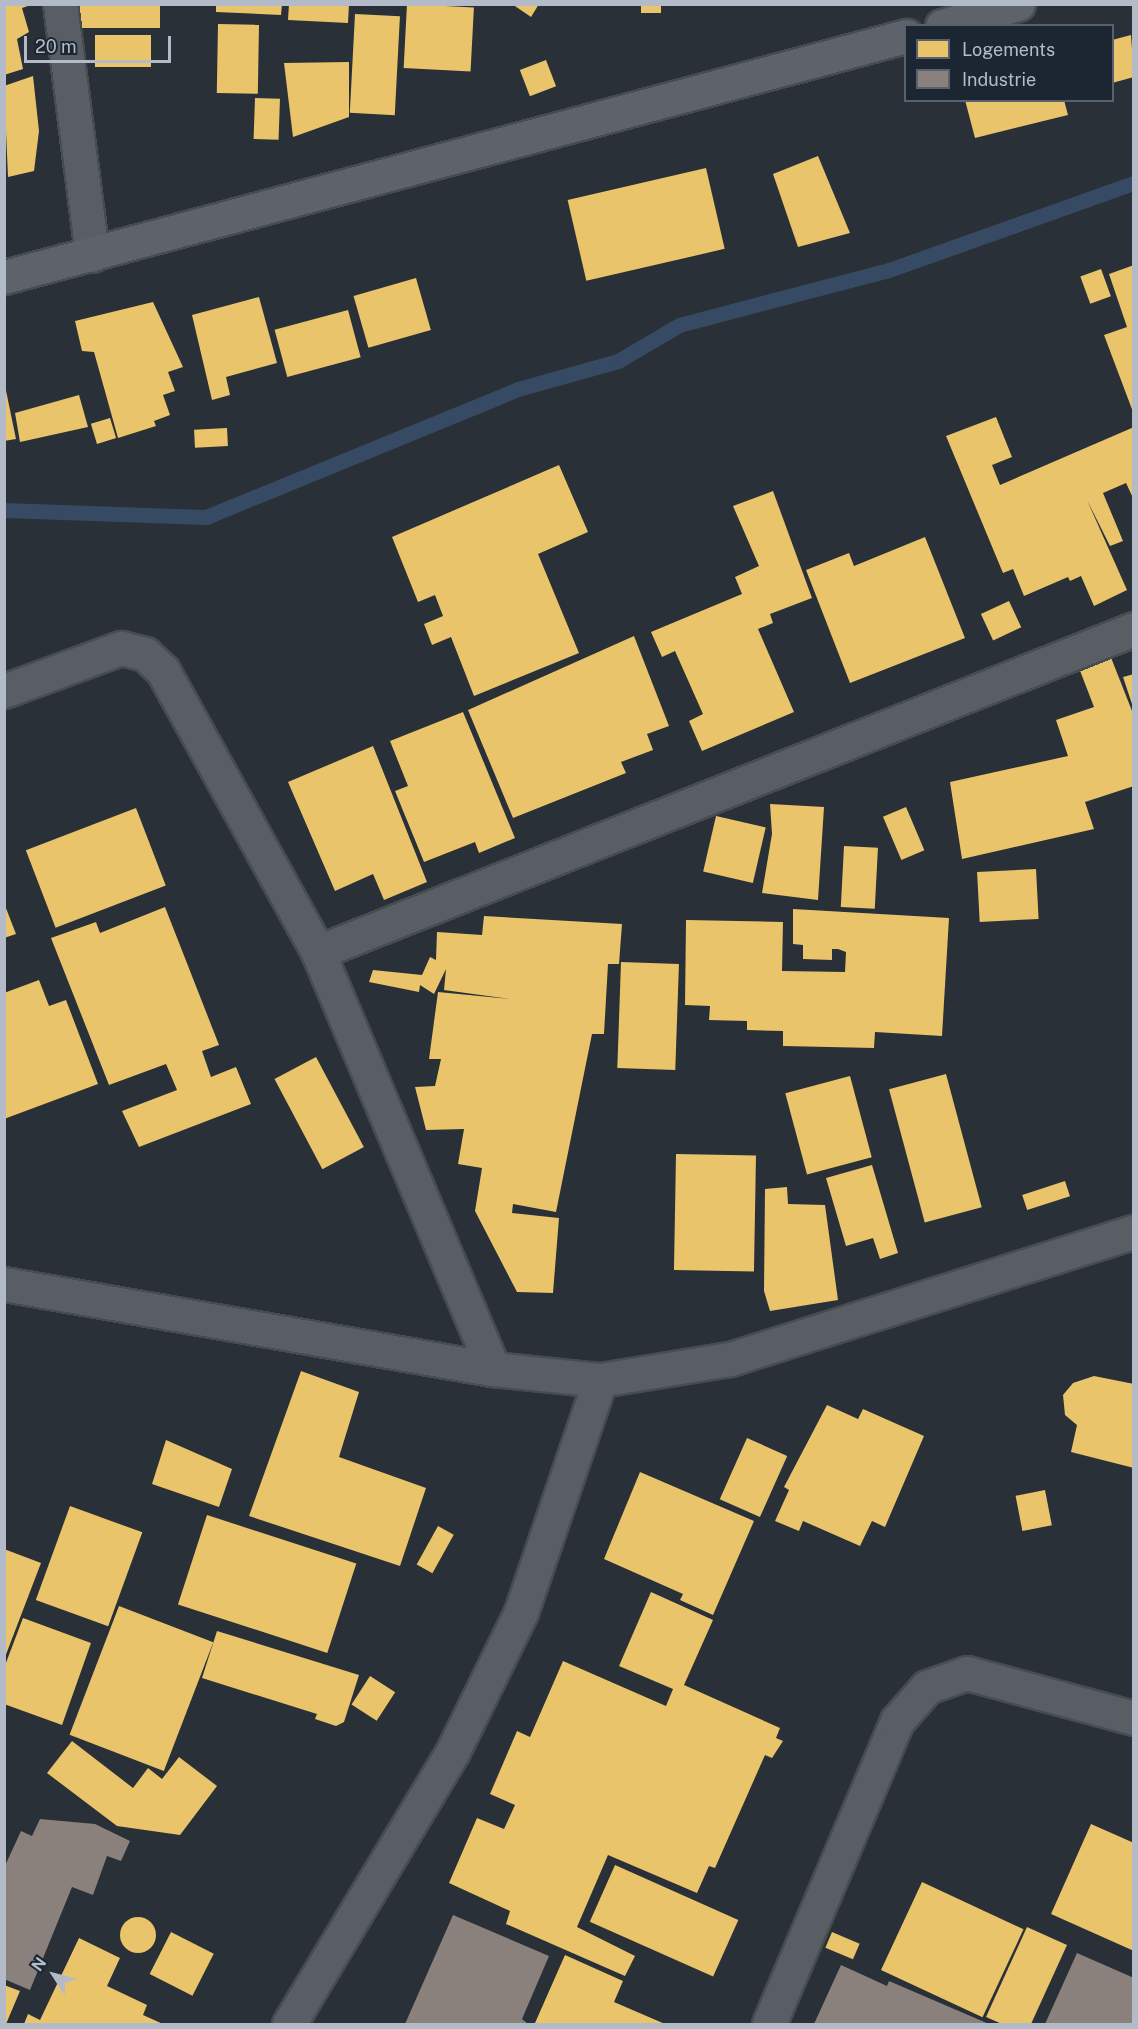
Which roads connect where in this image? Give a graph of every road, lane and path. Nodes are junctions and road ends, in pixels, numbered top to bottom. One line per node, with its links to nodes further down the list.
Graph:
1 (60, 4): 5 (street)
2 (1018, 4): 3 (main road)
3 (949, 24)
4 (904, 37): 5 (main road)
5 (92, 255): 6 (main road)
6 (4, 277)
7 (1134, 629): 9 (street)
8 (4, 691): 9 (street)
9 (318, 952): 12 (street)
10 (1134, 1232): 13 (street)
11 (4, 1284): 12 (street)
12 (493, 1369): 13 (street)
13 (600, 1380): 15 (street)
14 (1134, 1718): 16 (street)
15 (289, 2025)
16 (769, 2025)

